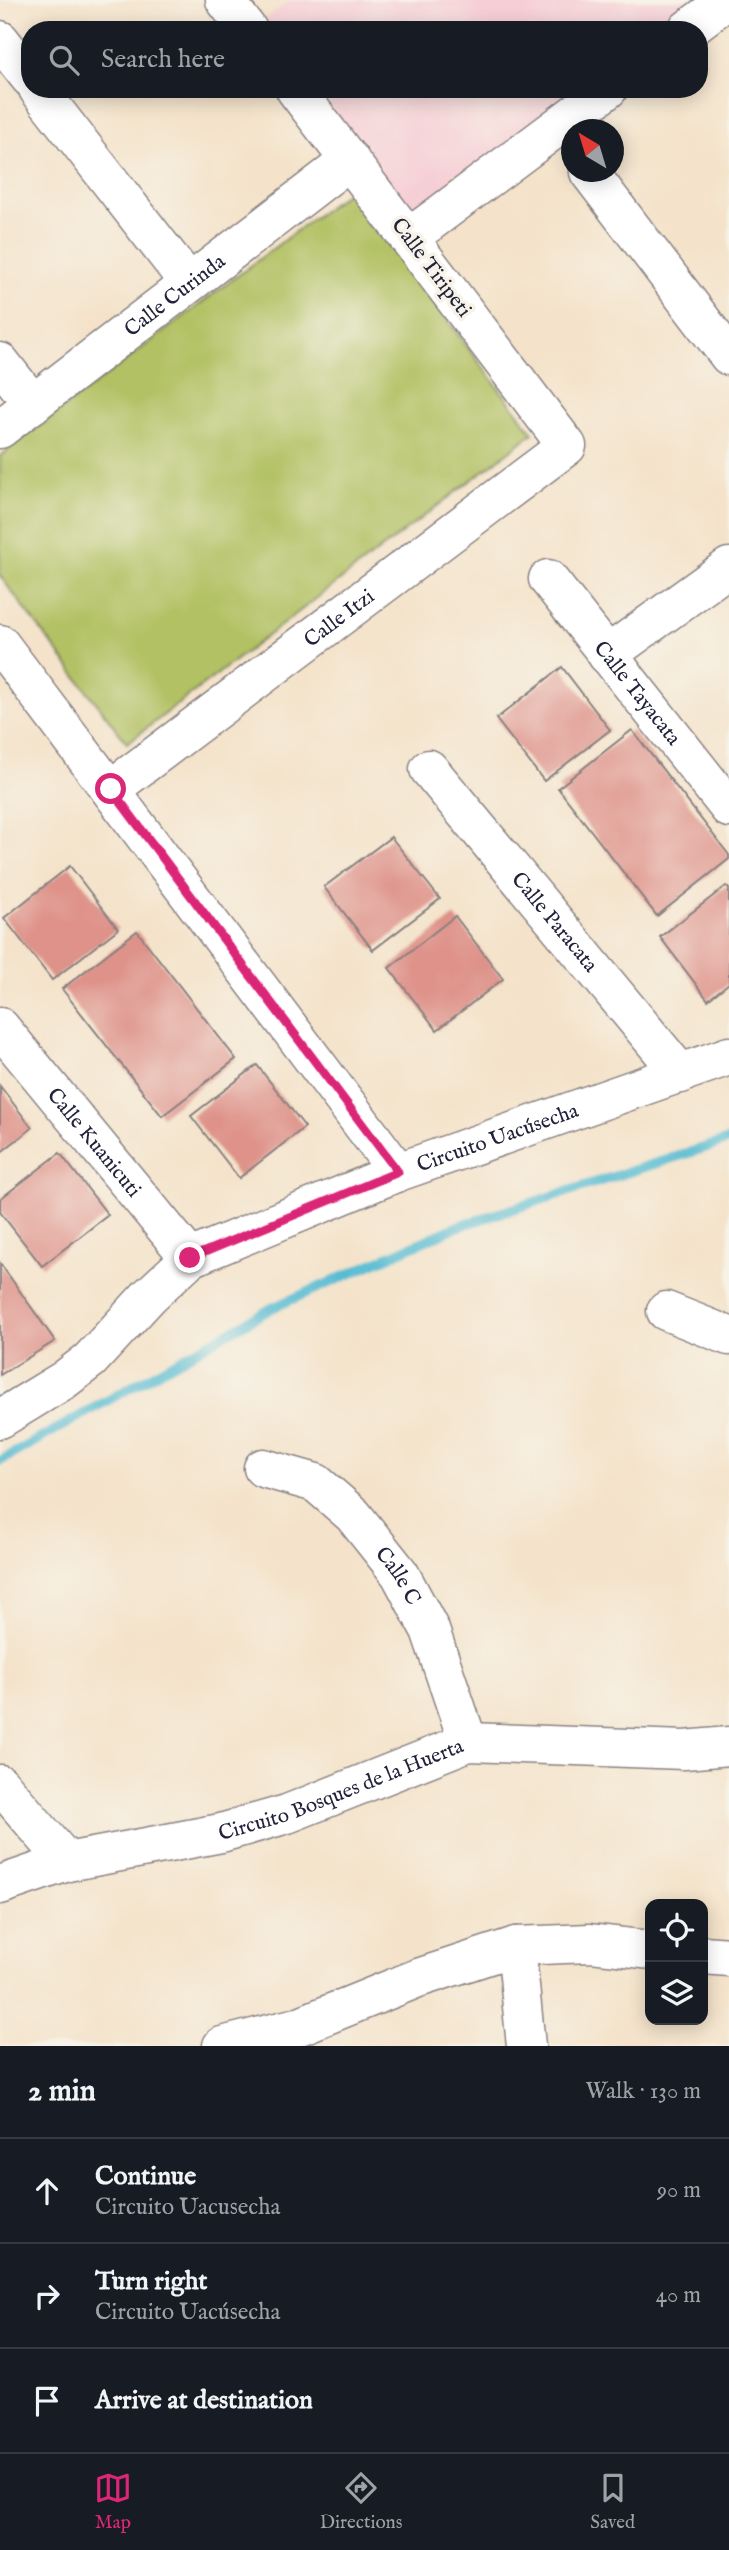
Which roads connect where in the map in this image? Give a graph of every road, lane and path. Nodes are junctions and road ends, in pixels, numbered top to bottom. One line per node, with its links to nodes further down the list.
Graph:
1 (225, 0): 3 (street)
2 (727, 0): 4 (street)
3 (241, 21)
4 (699, 21)
5 (0, 40): 6 (street)
6 (21, 67)
7 (45, 98): 15 (street)
8 (302, 98): 12 (street, Calle Tiripeti)
9 (600, 98): 10 (street)
10 (581, 119)
11 (561, 140): 14 (street)
12 (350, 160): 14 (street, Calle Tiripeti); 15 (street, Calle Curinda)
13 (598, 182): 16 (street)
14 (410, 237): 20 (street, Calle Tiripeti)
15 (189, 283): 18 (street, Calle Curinda)
16 (729, 356)
17 (0, 362): 18 (street)
18 (33, 404): 19 (street, Calle Curinda)
19 (0, 429)
20 (568, 446): 26 (street, Calle Itzi)
21 (729, 567): 24 (street)
22 (548, 579): 24 (street, Calle Tayacata)
23 (0, 644): 26 (street)
24 (607, 655): 27 (street, Calle Tayacata)
25 (429, 769): 30 (street, Calle Paracata)
26 (111, 789): 31 (street)
27 (729, 808)
28 (0, 1027): 32 (street, Calle Kuanicuti)
29 (729, 1056): 30 (street, Circuito Uacúsecha)
30 (681, 1074): 31 (street, Circuito Uacúsecha)
31 (398, 1172): 32 (street, Circuito Uacúsecha)
32 (190, 1258): 35 (street, Circuito Uacúsecha)
33 (666, 1311): 34 (street)
34 (729, 1336)
35 (0, 1419)
36 (263, 1468): 37 (street, Calle C)
37 (468, 1742): 38 (street, Circuito Bosques de la Huerta); 40 (street, Circuito Bosques de la Huerta)
38 (729, 1746)
39 (0, 1784): 40 (street)
40 (67, 1862): 41 (street, Circuito Bosques de la Huerta)
41 (0, 1885)
42 (516, 1946): 43 (street); 46 (street); 47 (street)
43 (645, 1949)
44 (708, 1955): 45 (street)
45 (729, 1957)
46 (222, 2046)
47 (526, 2046)

